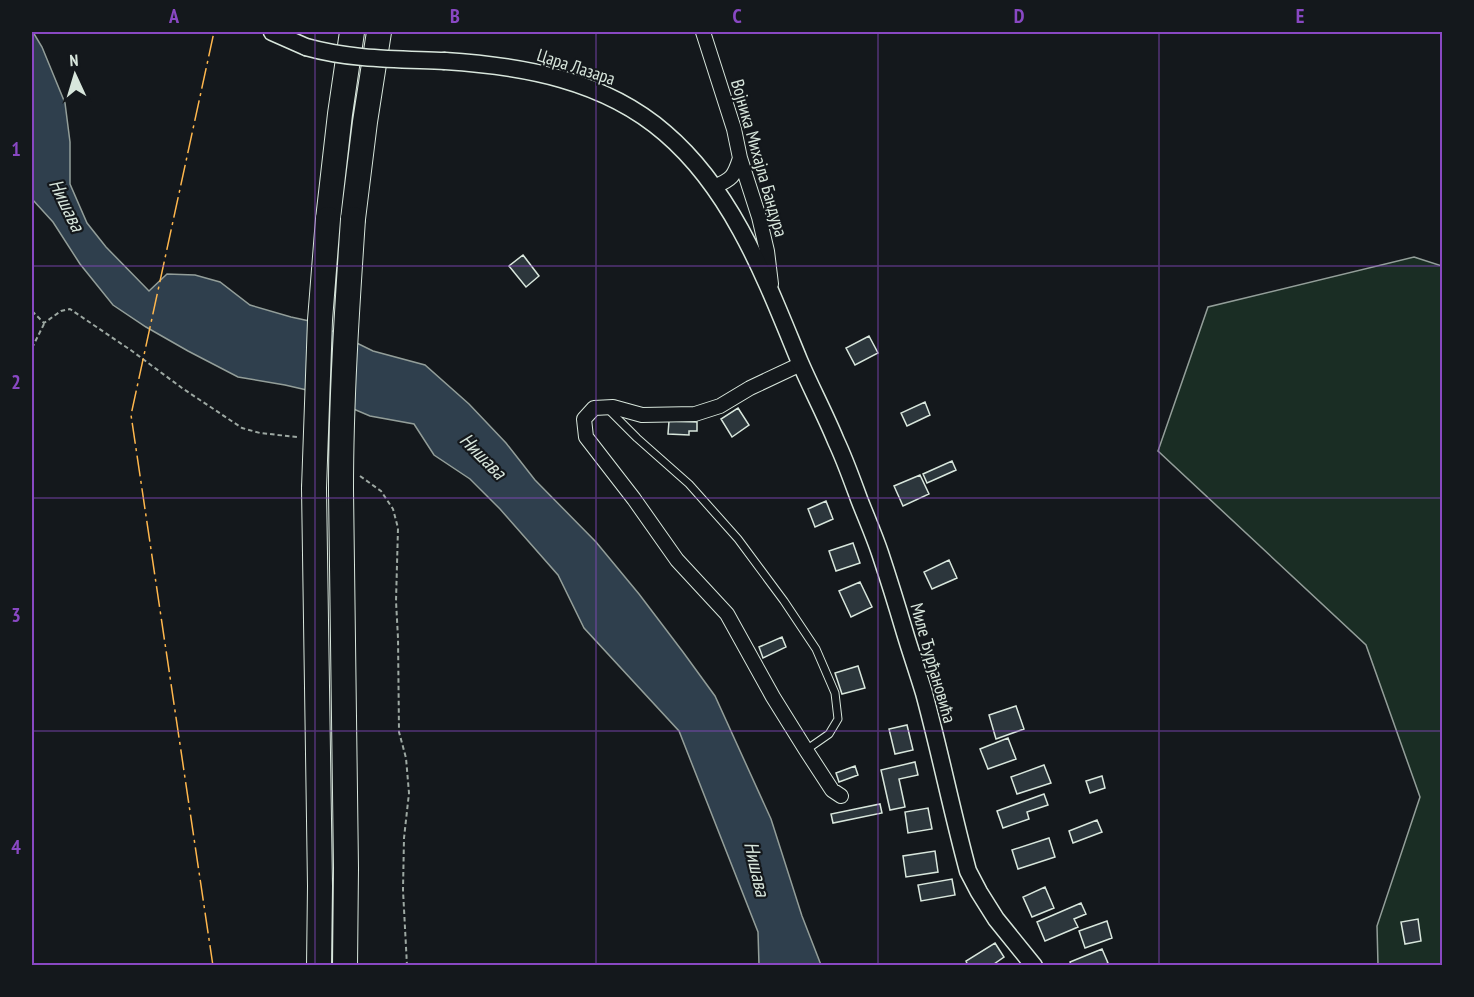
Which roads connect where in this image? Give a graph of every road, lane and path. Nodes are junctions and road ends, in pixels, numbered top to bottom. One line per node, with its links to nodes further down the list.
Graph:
1 (272, 32): 6 (street, Цара Лазара, bridge)
2 (352, 32): 14 (highway, bridge)
3 (379, 32): 15 (highway, bridge)
4 (704, 32): 5 (street, Војника Михајла Бандура)
5 (740, 158): 6 (street); 7 (street, Војника Михајла Бандура)
6 (714, 187): 7 (street, Цара Лазара)
7 (772, 295): 10 (street, Цара Лазара)
8 (44, 323): 9 (path)
9 (32, 348)
10 (801, 364): 11 (street); 16 (street, Миле Ђурђановића)
11 (606, 407): 12 (street); 12 (lane)
12 (806, 750): 13 (street)
13 (841, 796)
14 (319, 966)
15 (345, 966)
16 (1034, 966)

